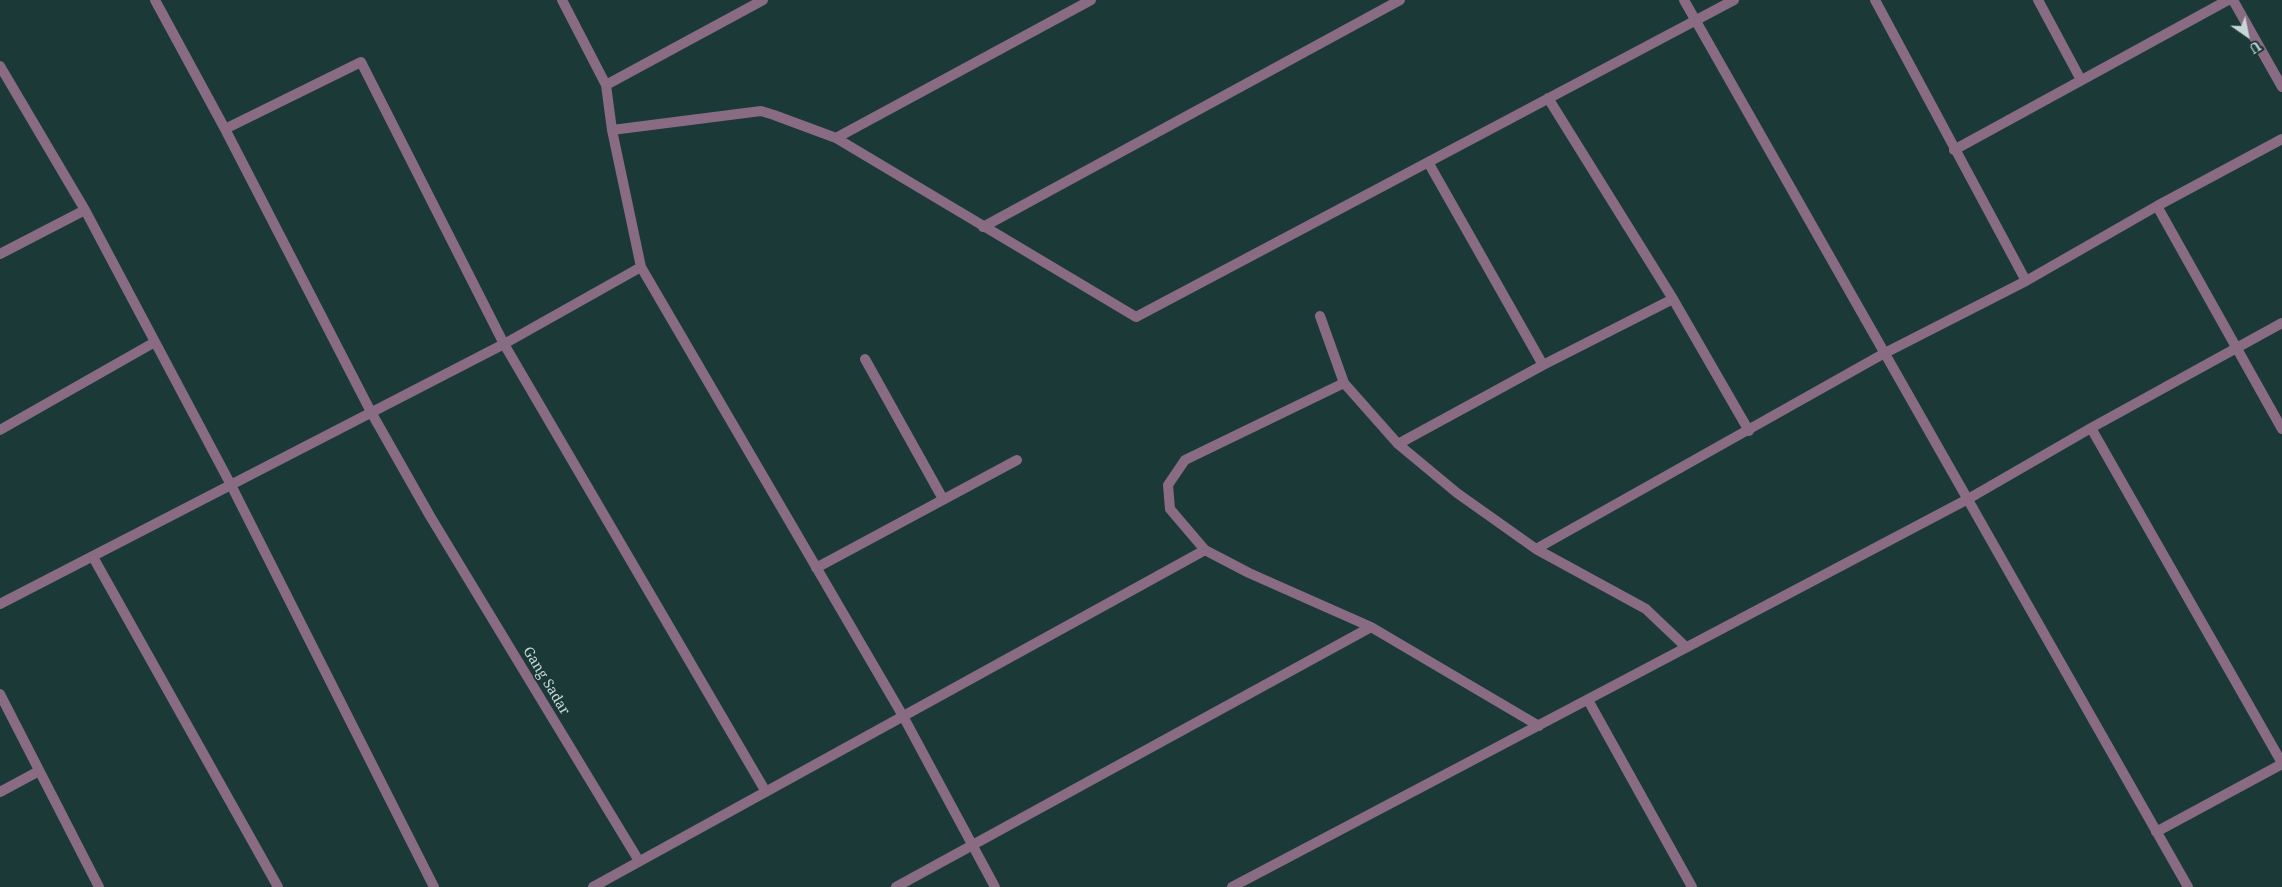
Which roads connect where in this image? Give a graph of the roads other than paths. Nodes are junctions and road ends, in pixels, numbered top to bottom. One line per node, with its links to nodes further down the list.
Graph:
1 (155, 0): 18 (street, Gang Sadar)
2 (562, 0): 15 (street)
3 (763, 0): 15 (street)
4 (1091, 0): 20 (street)
5 (1400, 0): 26 (street)
6 (1684, 0): 12 (street)
7 (1734, 0): 12 (street)
8 (1875, 0): 22 (street)
9 (2038, 0): 14 (street)
10 (2228, 0): 14 (street)
11 (2233, 0): 16 (street)
12 (1696, 20): 17 (street); 36 (street)
13 (1, 70): 25 (street)
14 (2082, 80): 22 (street)
15 (606, 85): 19 (street)
16 (2282, 86)
17 (1548, 98): 23 (street); 30 (street)
18 (225, 129): 34 (street); 40 (street, Gang Sadar)
19 (612, 130): 20 (street); 28 (street)
20 (836, 138): 26 (street)
21 (2282, 139): 24 (street)
22 (1954, 150): 29 (street)
23 (1428, 162): 26 (street); 38 (street)
24 (2157, 206): 29 (street); 35 (street)
25 (85, 210): 27 (street); 33 (street)
26 (983, 227)
27 (0, 254)
28 (641, 267): 34 (street); 53 (street)
29 (2026, 280): 36 (street)
30 (1673, 299): 38 (street); 44 (street)
31 (1320, 316): 39 (street)
32 (2282, 323): 35 (street)
33 (154, 342): 43 (street); 47 (street)
34 (504, 344): 40 (street); 64 (street)
35 (2238, 349): 41 (street); 42 (street)
36 (1883, 354): 44 (street); 49 (street)
37 (865, 359): 48 (street)
38 (1543, 364): 45 (street)
39 (1344, 382): 45 (street); 51 (street)
40 (371, 412): 47 (street); 67 (street, Gang Sadar)
41 (2091, 428): 49 (street); 61 (street)
42 (2282, 429)
43 (0, 430)
44 (1749, 430): 50 (street)
45 (1398, 444): 50 (street)
46 (1017, 460): 48 (street)
47 (231, 485): 52 (street); 70 (street)
48 (943, 499): 53 (street)
49 (1968, 499): 56 (street); 65 (street)
50 (1536, 549): 56 (street)
51 (1205, 550): 55 (street); 59 (street)
52 (93, 557): 54 (street); 69 (street)
53 (816, 568): 59 (street)
54 (0, 604)
55 (1371, 627): 60 (street); 66 (street)
56 (1686, 647): 58 (street)
57 (0, 694): 62 (street)
58 (1588, 700): 60 (street); 75 (street)
59 (903, 716): 64 (street); 66 (street)
60 (1539, 726): 74 (street)
61 (2282, 763): 65 (street)
62 (39, 771): 63 (street); 68 (street)
63 (0, 792)
64 (766, 792): 67 (street)
65 (2156, 832): 76 (street)
66 (972, 845): 72 (street); 73 (street)
67 (639, 861): 71 (street)
68 (99, 887)
69 (278, 887)
70 (434, 887)
71 (593, 887)
72 (896, 887)
73 (995, 887)
74 (1232, 887)
75 (1692, 887)
76 (2188, 887)

